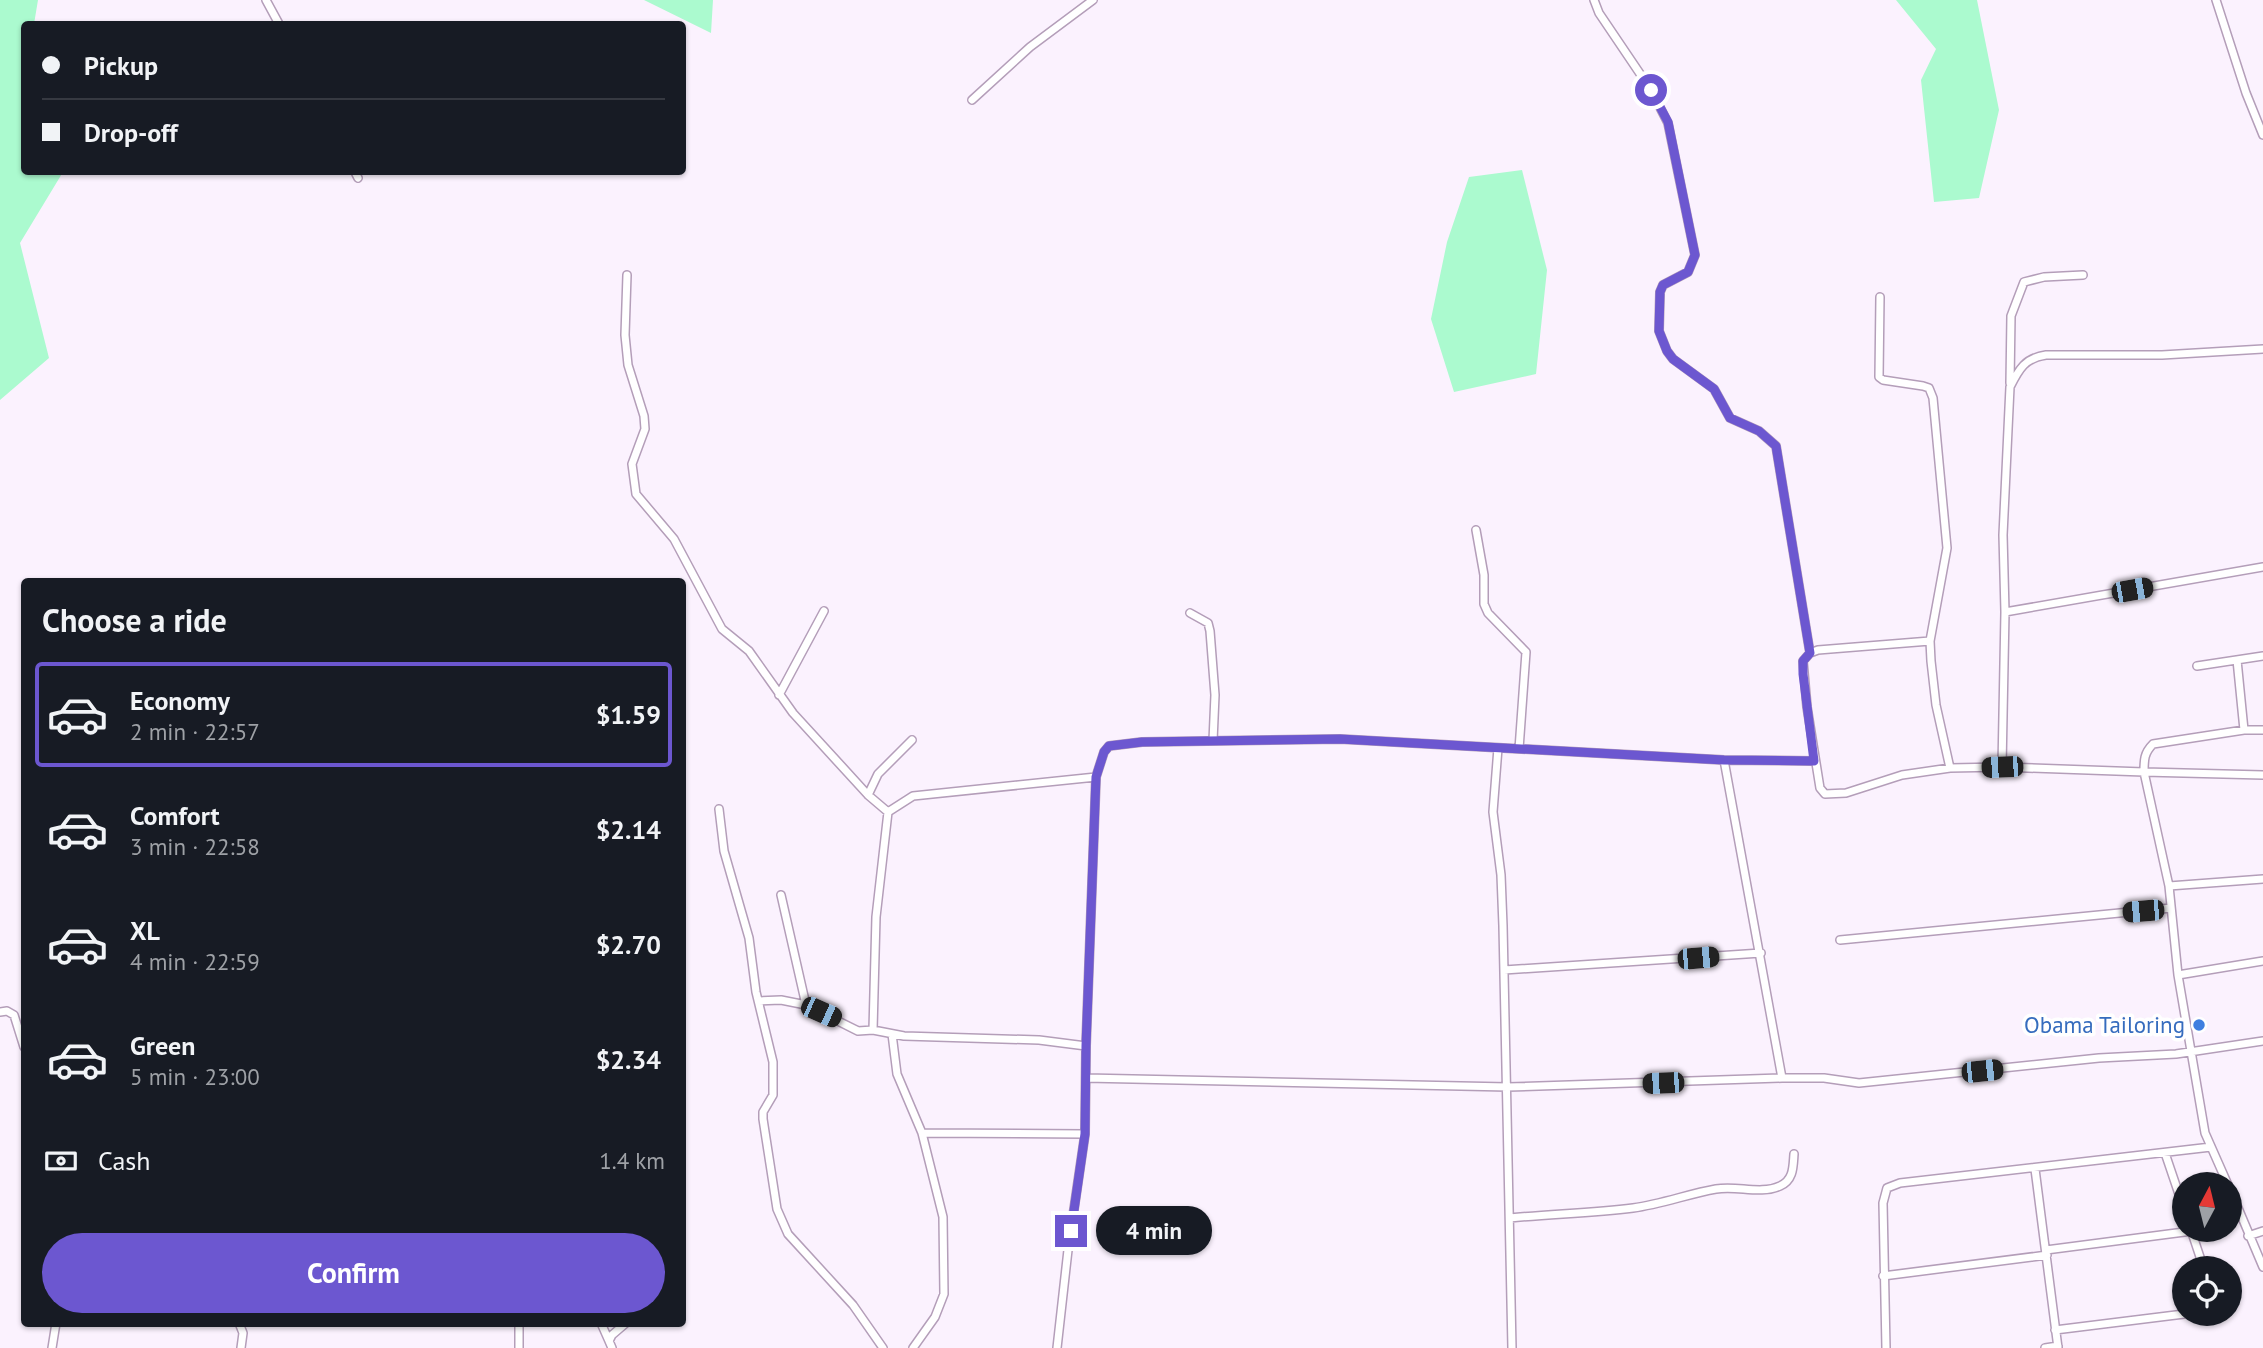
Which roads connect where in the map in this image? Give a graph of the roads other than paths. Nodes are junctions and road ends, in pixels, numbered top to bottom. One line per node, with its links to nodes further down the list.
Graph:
1 (265, 0): 5 (street)
2 (1093, 0): 6 (street)
3 (1594, 0): 19 (street)
4 (2216, 0): 7 (street)
5 (277, 21)
6 (972, 100)
7 (2263, 135)
8 (627, 275): 23 (street)
9 (2083, 275): 12 (street)
10 (1880, 297): 18 (street)
11 (2263, 349): 12 (street)
12 (2010, 387): 16 (street)
13 (1476, 530): 29 (street)
14 (2263, 567): 16 (street)
15 (824, 611): 23 (street)
16 (2005, 612): 32 (street)
17 (1190, 613): 27 (street)
18 (1930, 640): 19 (street); 33 (street)
19 (1810, 653): 31 (street)
20 (2263, 656): 21 (street)
21 (2236, 660): 22 (street); 24 (street)
22 (2197, 666)
23 (779, 695): 37 (street)
24 (2244, 730): 25 (street); 34 (street)
25 (2263, 730)
26 (912, 740): 37 (street)
27 (1213, 741): 28 (street); 36 (street)
28 (1498, 748): 29 (street); 47 (street)
29 (1519, 750): 30 (street)
30 (1724, 760): 31 (street); 45 (street)
31 (1814, 761): 33 (street)
32 (2002, 767): 33 (street); 34 (street)
33 (1950, 768)
34 (2144, 772): 35 (street); 41 (street)
35 (2263, 775)
36 (1096, 777): 39 (street); 56 (street)
37 (868, 795): 39 (street)
38 (719, 809): 49 (street)
39 (888, 812): 52 (street)
40 (2263, 879): 41 (street)
41 (2169, 886): 43 (street)
42 (781, 895): 50 (street)
43 (2171, 908): 44 (street); 48 (street)
44 (1840, 940)
45 (1761, 953): 47 (street); 59 (street)
46 (2263, 961): 48 (street)
47 (1504, 970): 60 (street)
48 (2178, 975): 57 (street)
49 (758, 1002): 50 (street); 89 (street)
50 (806, 1005): 52 (street)
51 (0, 1012): 54 (street)
52 (873, 1030): 53 (street)
53 (892, 1034): 56 (street); 61 (street)
54 (21, 1038)
55 (2263, 1041): 57 (street)
56 (1086, 1046): 58 (street)
57 (2190, 1052): 59 (street); 63 (street)
58 (1086, 1078): 60 (street); 62 (street)
59 (1782, 1078): 60 (street)
60 (1508, 1087): 69 (street)
61 (922, 1133): 62 (street); 90 (street)
62 (1085, 1134): 91 (street)
63 (2211, 1147): 64 (street); 67 (street)
64 (2165, 1153): 66 (street); 68 (street)
65 (1794, 1154): 69 (street)
66 (2035, 1169): 74 (street); 76 (street)
67 (2222, 1172)
68 (2172, 1174)
69 (1510, 1218): 92 (street)
70 (2242, 1221): 73 (street)
71 (2263, 1231): 73 (street)
72 (2172, 1234): 74 (street)
73 (2248, 1236): 75 (street)
74 (2047, 1253): 76 (street); 83 (street)
75 (2263, 1267)
76 (1883, 1276): 93 (street)
77 (2172, 1315): 83 (street)
78 (55, 1327): 86 (street)
79 (241, 1327): 87 (street)
80 (519, 1327): 88 (street)
81 (603, 1327): 84 (street)
82 (621, 1327): 84 (street)
83 (2055, 1330): 85 (street)
84 (611, 1345)
85 (2058, 1347): 94 (street)
86 (52, 1348)
87 (241, 1348)
88 (519, 1348)
89 (883, 1348)
90 (913, 1348)
91 (1057, 1348)
92 (1512, 1348)
93 (1886, 1348)
94 (2045, 1348)

